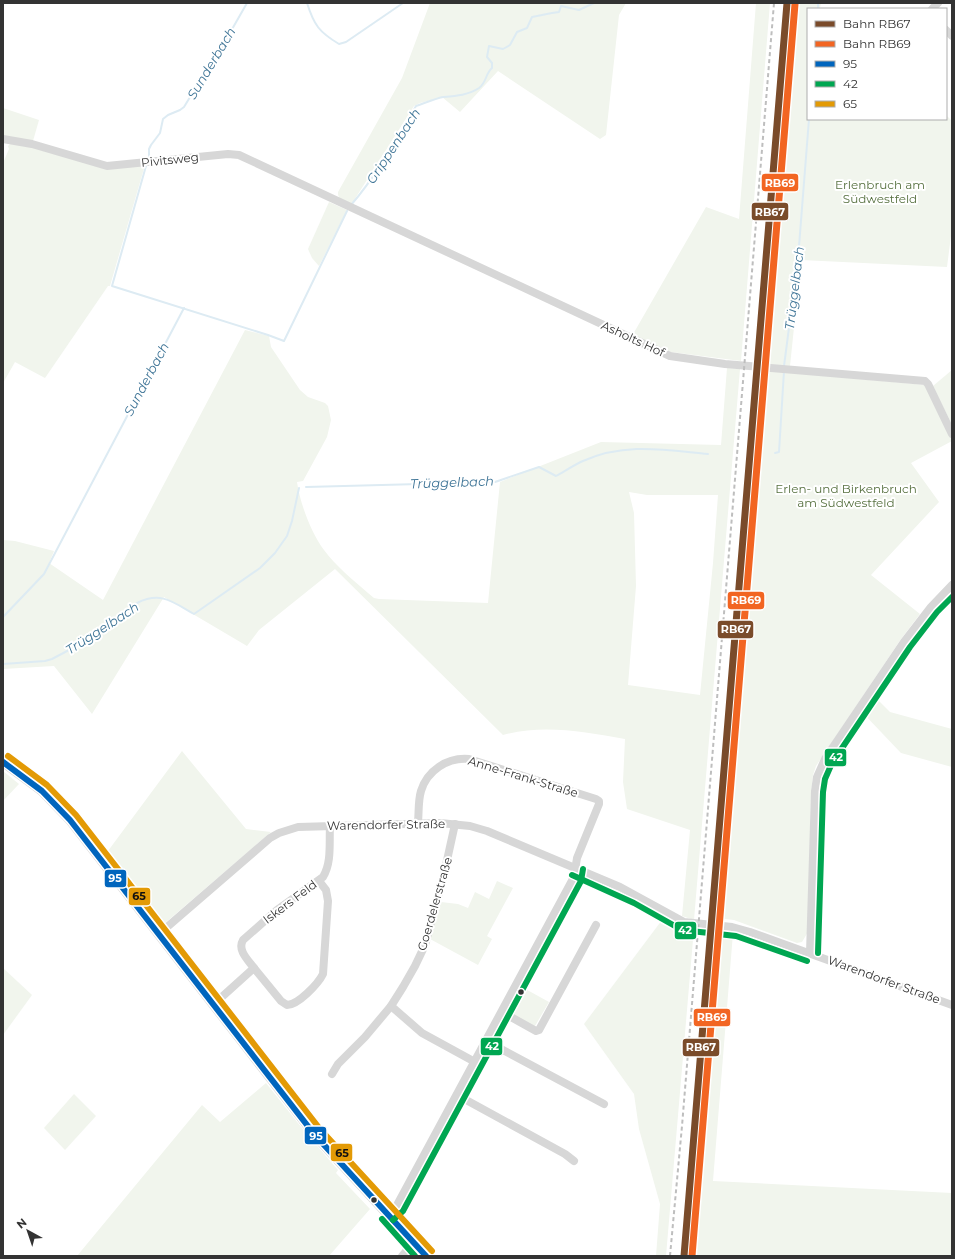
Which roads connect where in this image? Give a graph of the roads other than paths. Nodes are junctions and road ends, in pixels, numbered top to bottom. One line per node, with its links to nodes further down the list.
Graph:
1 (3, 139): 2 (street, Pivitsweg)
2 (331, 199): 3 (street, Asholts Hof)
3 (952, 434)
4 (952, 585): 13 (street)
5 (3, 762): 12 (street)
6 (418, 822): 7 (street, Warendorfer Straße); 8 (street, Warendorfer Straße); 9 (street, Anne-Frank-Straße)
7 (455, 824): 9 (street, Warendorfer Straße); 17 (street, Goerdelerstraße)
8 (330, 826): 10 (street, Iskers Feld); 12 (street, Warendorfer Straße)
9 (575, 868): 13 (street, Warendorfer Straße); 18 (street)
10 (319, 881): 14 (street, Iskers Feld); 14 (street, Iskers Feld)
11 (596, 925): 18 (street)
12 (160, 934): 15 (street)
13 (810, 953): 16 (street, Warendorfer Straße)
14 (254, 968): 15 (street)
15 (214, 1004): 25 (street)
16 (952, 1005)
17 (391, 1006): 20 (street); 21 (street, Goerdelerstraße)
18 (502, 1012): 19 (street)
19 (486, 1041): 20 (street); 23 (street)
20 (475, 1062): 22 (street)
21 (332, 1074)
22 (457, 1095): 24 (street); 25 (street)
23 (604, 1104)
24 (574, 1161)
25 (388, 1214): 26 (street)
26 (414, 1242): 27 (street); 28 (street)
27 (402, 1256)
28 (426, 1256)

